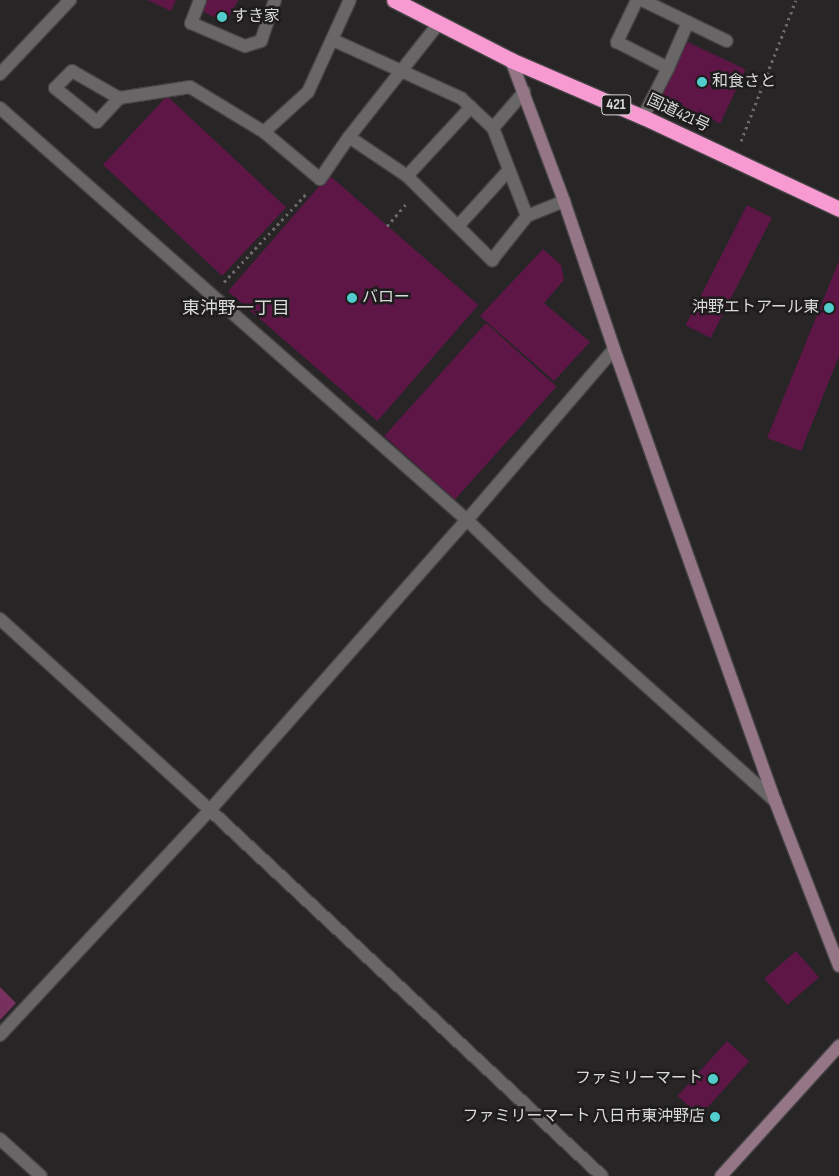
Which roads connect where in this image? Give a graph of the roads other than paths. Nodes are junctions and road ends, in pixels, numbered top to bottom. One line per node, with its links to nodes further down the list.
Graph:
1 (70, 0): 15 (street)
2 (200, 0): 3 (street)
3 (275, 0)
4 (350, 0): 10 (street)
5 (394, 0): 9 (highway, 国道421号 / 421)
6 (637, 0): 13 (street)
7 (642, 0): 8 (street)
8 (688, 22): 11 (street); 13 (street)
9 (439, 23): 12 (highway, 国道421号 / 421); 14 (street)
10 (332, 40): 14 (street); 22 (street)
11 (727, 41)
12 (511, 60): 16 (street); 20 (highway, 国道421号 / 421)
13 (668, 68): 20 (street)
14 (403, 71): 18 (street); 23 (street)
15 (0, 74)
16 (524, 92): 21 (street); 26 (street)
17 (119, 98): 17 (street); 22 (street)
18 (471, 107): 21 (street); 25 (street)
19 (0, 108): 31 (street)
20 (643, 117): 27 (highway, 国道421号 / 421)
21 (493, 128): 24 (street)
22 (264, 132): 23 (street)
23 (349, 138): 25 (street)
24 (509, 170): 28 (street); 29 (street)
25 (407, 176): 29 (street)
26 (564, 201): 28 (street); 30 (street)
27 (839, 209)
28 (527, 216): 29 (street)
29 (458, 226)
30 (614, 349): 31 (street); 33 (street)
31 (467, 520): 33 (street); 34 (street)
32 (0, 619): 34 (street)
33 (775, 800): 35 (street)
34 (210, 810): 36 (street); 40 (street)
35 (839, 966)
36 (0, 1035)
37 (839, 1046): 41 (street)
38 (0, 1139): 39 (street)
39 (41, 1176)
40 (602, 1176)
41 (721, 1176)

